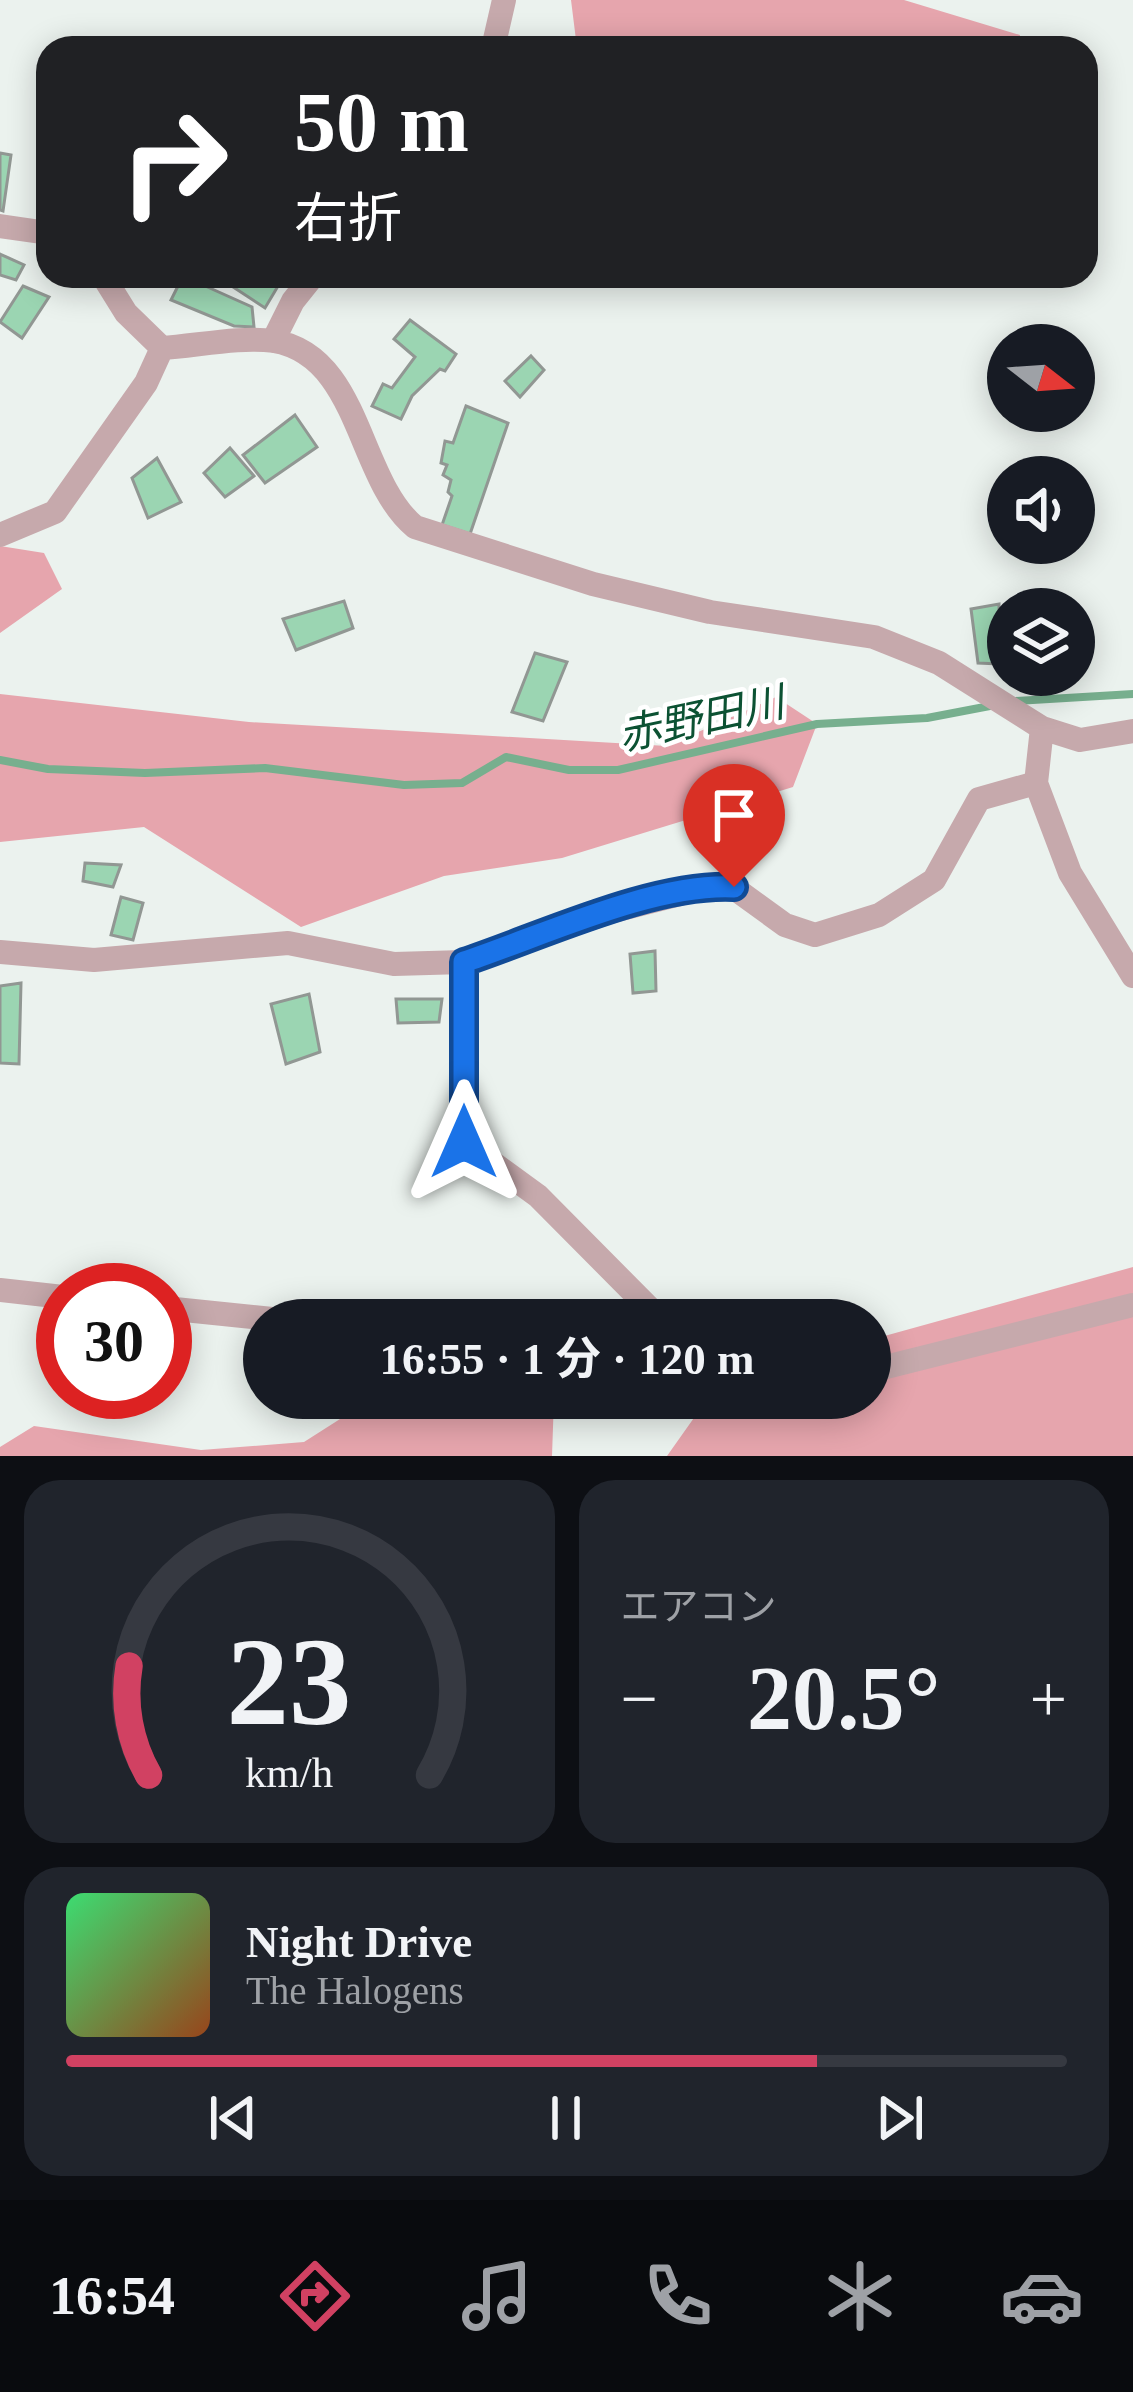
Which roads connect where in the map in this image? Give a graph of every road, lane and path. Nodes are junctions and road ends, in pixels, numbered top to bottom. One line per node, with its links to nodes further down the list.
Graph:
1 (504, 0): 2 (street)
2 (496, 36)
3 (0, 226): 4 (street)
4 (36, 231)
5 (110, 288): 8 (street)
6 (303, 288): 7 (street)
7 (273, 341): 8 (street); 10 (street)
8 (162, 348): 9 (street)
9 (0, 536)
10 (1042, 728): 11 (street); 12 (street)
11 (1133, 731)
12 (1036, 782): 14 (street); 15 (street)
13 (0, 952): 14 (street)
14 (464, 962): 18 (street)
15 (1133, 976)
16 (0, 1290): 17 (street)
17 (36, 1294)
18 (640, 1299)
19 (1133, 1305): 22 (street)
20 (192, 1310): 21 (street)
21 (243, 1316)
22 (891, 1366)

